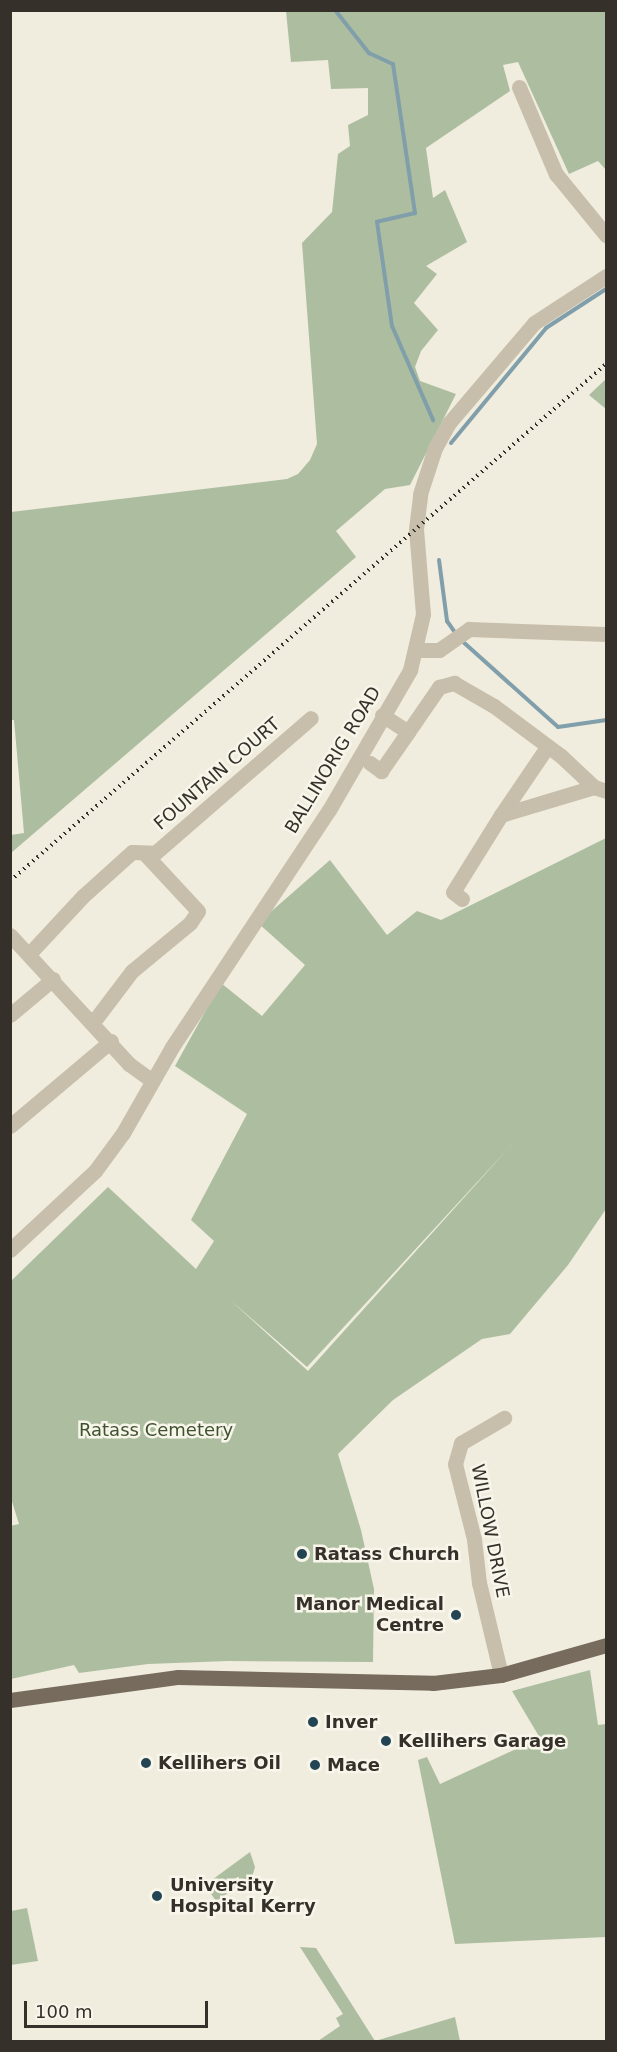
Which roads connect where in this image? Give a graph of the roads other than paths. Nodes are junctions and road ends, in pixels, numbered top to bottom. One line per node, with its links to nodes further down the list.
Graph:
1 (519, 87): 2 (street)
2 (606, 235)
3 (606, 276): 5 (street, BALLINORIG ROAD)
4 (606, 634): 5 (street)
5 (417, 650): 6 (street, BALLINORIG ROAD)
6 (382, 715): 8 (street); 21 (street, BALLINORIG ROAD)
7 (311, 718): 13 (street, FOUNTAIN COURT)
8 (408, 732): 9 (street); 10 (street)
9 (547, 747): 11 (street); 12 (street)
10 (369, 763)
11 (600, 789): 12 (street)
12 (501, 814): 14 (street)
13 (145, 854): 16 (street, FOUNTAIN COURT); 19 (street)
14 (462, 899)
15 (10, 935): 16 (street)
16 (29, 954): 17 (street)
17 (53, 979): 18 (street); 19 (street)
18 (10, 1015)
19 (94, 1021): 20 (street)
20 (111, 1041): 21 (street); 22 (street)
21 (152, 1081): 23 (street, BALLINORIG ROAD)
22 (10, 1126)
23 (10, 1250)
24 (504, 1418): 26 (street, WILLOW DRIVE)
25 (606, 1645): 26 (main road)
26 (501, 1675): 27 (main road)
27 (10, 1700)

